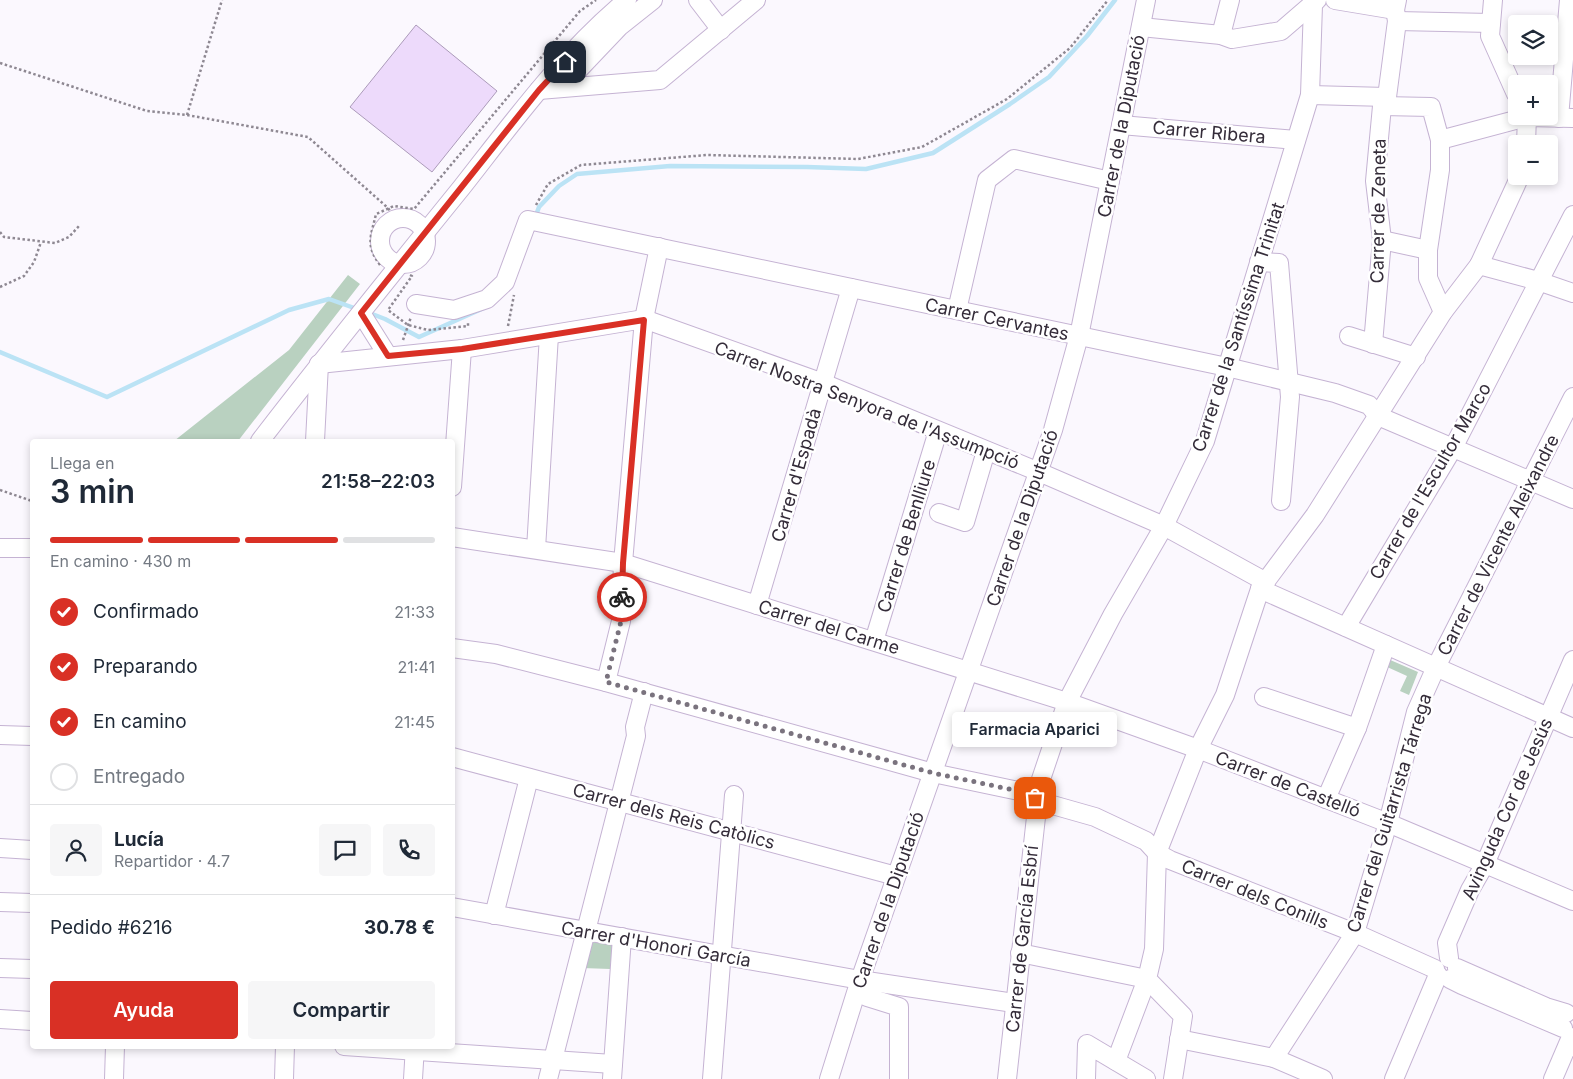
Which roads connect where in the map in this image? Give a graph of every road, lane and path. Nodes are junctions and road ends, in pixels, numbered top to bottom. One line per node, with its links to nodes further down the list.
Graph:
1 (222, 0): 25 (path)
2 (596, 0): 33 (path)
3 (627, 0): 22 (street)
4 (653, 0): 21 (street)
5 (698, 0): 17 (street)
6 (756, 0): 17 (street)
7 (1108, 0): 35 (path)
8 (1146, 0): 16 (street, Carrer de la Diputació)
9 (1230, 0): 18 (street)
10 (1335, 0): 14 (street)
11 (1493, 0): 15 (street)
12 (1315, 2): 18 (street); 23 (street, Carrer de la Santíssima Trinitat)
13 (1570, 8): 26 (street)
14 (1396, 10): 15 (street); 24 (street, Carrer de Zeneta)
15 (1491, 22): 20 (street)
16 (1141, 27): 18 (street); 28 (street, Carrer de la Diputació)
17 (721, 30): 21 (street)
18 (1222, 35)
19 (0, 64): 25 (path)
20 (1508, 76)
21 (561, 88): 22 (street)
22 (539, 90): 38 (street)
23 (1310, 95): 24 (street); 29 (street, Carrer de la Santíssima Trinitat)
24 (1385, 102): 30 (street); 39 (street, Carrer de Zeneta)
25 (187, 116): 33 (path)
26 (1566, 118)
27 (1508, 121): 30 (street)
28 (1121, 125): 29 (street, Carrer Ribera); 31 (street, Carrer de la Diputació)
29 (1296, 140): 43 (street, Carrer de la Santíssima Trinitat)
30 (1440, 140): 42 (street)
31 (1110, 182): 52 (street); 59 (street, Carrer de la Diputació)
32 (1516, 185): 44 (street)
33 (392, 214): 38 (street); 45 (street); 45 (path)
34 (1573, 215): 46 (street, Carrer de l'Escultor Marco)
35 (528, 220): 41 (street, Carrer Cervantes); 51 (street)
36 (79, 226): 40 (path)
37 (0, 232): 40 (path)
38 (425, 233): 45 (street)
39 (1382, 240): 42 (street); 61 (street, Carrer de Zeneta)
40 (42, 242): 47 (path)
41 (659, 247): 48 (street, Carrer Cervantes); 55 (street)
42 (1428, 250): 53 (street)
43 (1259, 262): 66 (street, Carrer de la Santíssima Trinitat); 67 (street)
44 (1479, 265): 46 (street); 53 (street)
45 (392, 266): 54 (street); 56 (path)
46 (1538, 281): 50 (street); 75 (street, Carrer de l'Escultor Marco)
47 (0, 287)
48 (851, 288): 52 (street, Carrer Cervantes); 68 (street, Carrer d'Espadà)
49 (516, 289): 57 (path)
50 (1573, 293)
51 (416, 304): 56 (path)
52 (957, 310): 59 (street, Carrer Cervantes)
53 (1443, 312): 63 (street)
54 (361, 313): 64 (street); 65 (street)
55 (644, 320): 58 (street, Carrer Nostra Senyora de l'Assumpció); 68 (street, Carrer Nostra Senyora de l'Assumpció); 89 (street)
56 (408, 325): 64 (path)
57 (506, 334)
58 (549, 335): 62 (street, Carrer Nostra Senyora de l'Assumpció); 88 (street)
59 (1079, 336): 66 (street, Carrer Cervantes); 77 (street, Carrer de la Diputació)
60 (1349, 336): 61 (street)
61 (1373, 344): 63 (street)
62 (462, 349): 64 (street, Carrer Nostra Senyora de l'Assumpció); 74 (street)
63 (1419, 351): 70 (street)
64 (388, 356): 65 (street, Carrer Nostra Senyora de l'Assumpció)
65 (319, 364): 72 (street); 73 (street)
66 (1227, 367): 67 (street, Carrer Cervantes); 84 (street, Carrer de la Santíssima Trinitat)
67 (1289, 382): 70 (street, Carrer Cervantes); 82 (street)
68 (823, 383): 71 (street, Carrer Nostra Senyora de l'Assumpció); 91 (street, Carrer d'Espadà)
69 (1573, 397): 78 (street, Carrer de Vicente Aleixandre)
70 (1378, 416): 75 (street, Carrer Cervantes); 90 (street)
71 (938, 431): 76 (street, Carrer Nostra Senyora de l'Assumpció); 93 (street, Carrer de Benlliure)
72 (262, 439)
73 (315, 439)
74 (455, 445)
75 (1453, 448): 78 (street, Carrer Cervantes); 92 (street, Carrer de l'Escultor Marco)
76 (986, 450): 77 (street, Carrer Nostra Senyora de l'Assumpció); 83 (street)
77 (1039, 472): 84 (street, Carrer Nostra Senyora de l'Assumpció); 98 (street, Carrer de la Diputació)
78 (1530, 482): 80 (street, Carrer Cervantes); 97 (street, Carrer de Vicente Aleixandre)
79 (0, 490): 81 (path)
80 (1573, 499)
81 (30, 501)
82 (1281, 501)
83 (939, 513)
84 (1164, 526): 90 (street, Carrer Nostra Senyora de l'Assumpció); 102 (street, Carrer de la Santíssima Trinitat)
85 (455, 537): 88 (street, Carrer del Carme)
86 (0, 548): 87 (street)
87 (30, 548)
88 (536, 549): 89 (street, Carrer del Carme)
89 (623, 563): 91 (street, Carrer del Carme); 99 (street)
90 (1263, 586): 92 (street, Carrer Nostra Senyora de l'Assumpció); 108 (street)
91 (757, 605): 93 (street, Carrer del Carme)
92 (1346, 627): 94 (street, Carrer Nostra Senyora de l'Assumpció)
93 (874, 641): 98 (street, Carrer del Carme)
94 (1386, 645): 97 (street, Carrer Nostra Senyora de l'Assumpció); 104 (street)
95 (455, 648): 99 (street, Carrer dels Conills)
96 (1573, 660): 103 (street, Avinguda Cor de Jesús)
97 (1436, 667): 103 (street, Carrer Nostra Senyora de l'Assumpció); 116 (street, Carrer del Guitarrista Tárrega)
98 (969, 671): 102 (street, Carrer del Carme); 110 (street, Carrer de la Diputació)
99 (606, 682): 100 (street, Carrer dels Conills)
100 (644, 692): 110 (street, Carrer dels Conills); 115 (street)
101 (1264, 697): 104 (street)
102 (1067, 702): 108 (street, Carrer del Carme); 113 (street, Carrer de la Santíssima Trinitat)
103 (1548, 717): 105 (street, Carrer Nostra Senyora de l'Assumpció); 121 (street, Avinguda Cor de Jesús)
104 (1357, 728): 114 (street)
105 (1573, 728)
106 (0, 735): 107 (street)
107 (30, 736)
108 (1198, 749): 114 (street, Carrer de Castelló); 120 (street)
109 (455, 758): 111 (street, Carrer dels Reis Catòlics)
110 (933, 773): 113 (street, Carrer dels Conills); 122 (street, Carrer de la Diputació)
111 (530, 778): 115 (street, Carrer dels Reis Catòlics); 127 (street)
112 (734, 795): 117 (street)
113 (1036, 798): 120 (street, Carrer dels Conills); 131 (street, Carrer de García Esbrí)
114 (1326, 800): 116 (street, Carrer de Castelló)
115 (620, 802): 117 (street, Carrer dels Reis Catòlics); 128 (street)
116 (1388, 823): 121 (street, Carrer de Castelló); 129 (street, Carrer del Guitarrista Tárrega)
117 (731, 831): 122 (street, Carrer dels Reis Catòlics); 132 (street)
118 (0, 848): 119 (street)
119 (30, 850)
120 (1157, 852): 129 (street, Carrer dels Conills); 136 (street)
121 (1486, 864): 123 (street, Carrer de Castelló); 135 (street, Avinguda Cor de Jesús)
122 (896, 876): 137 (street, Carrer de la Diputació)
123 (1573, 901)
124 (0, 902): 125 (street)
125 (30, 903)
126 (455, 908): 127 (street, Carrer d'Honori García)
127 (494, 915): 128 (street, Carrer d'Honori García)
128 (586, 931): 130 (street, Carrer d'Honori García); 147 (street)
129 (1355, 934): 135 (street, Carrer dels Conills); 146 (street, Carrer del Guitarrista Tárrega)
130 (622, 938): 132 (street, Carrer d'Honori García); 149 (street)
131 (1020, 953): 136 (street); 138 (street, Carrer de García Esbrí)
132 (722, 955): 137 (street, Carrer d'Honori García); 154 (street)
133 (0, 968): 134 (street)
134 (30, 969)
135 (1446, 970): 141 (street, Carrer dels Conills); 162 (street, Avinguda Cor de Jesús)
136 (1147, 979): 142 (street); 148 (street)
137 (860, 980): 138 (street, Carrer d'Honori García); 155 (street, Carrer de la Diputació); 156 (street)
138 (1014, 1003): 157 (street, Carrer de García Esbrí)
139 (0, 1019): 140 (street)
140 (30, 1021)
141 (1569, 1024): 163 (street)
142 (1179, 1039): 146 (street); 160 (street)
143 (116, 1049): 150 (street)
144 (285, 1049): 151 (street)
145 (415, 1049): 147 (street); 152 (street)
146 (1274, 1058): 161 (street)
147 (553, 1060): 149 (street); 153 (street)
148 (1116, 1061): 158 (street); 159 (street)
149 (612, 1072)
150 (114, 1079)
151 (284, 1079)
152 (413, 1079)
153 (548, 1079)
154 (712, 1079)
155 (829, 1079)
156 (899, 1079)
157 (1007, 1079)
158 (1086, 1079)
159 (1146, 1079)
160 (1172, 1079)
161 (1323, 1079)
162 (1394, 1079)
163 (1553, 1079)

